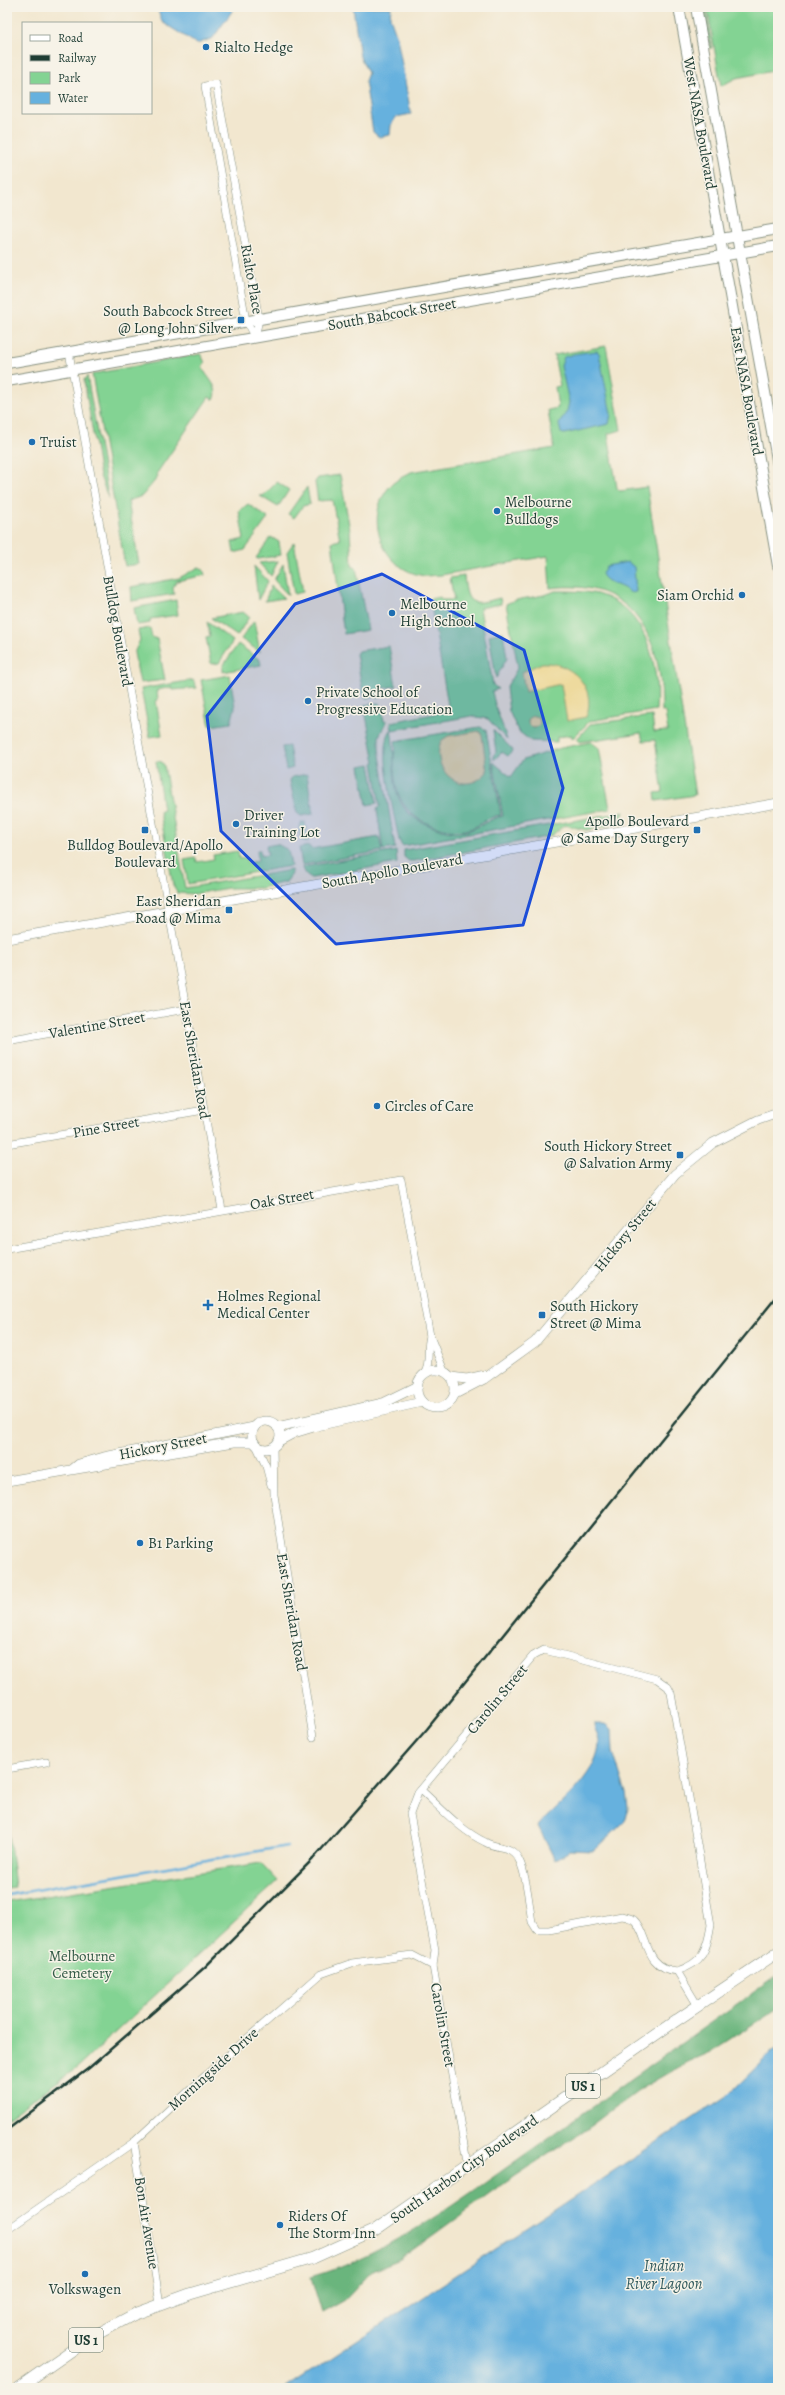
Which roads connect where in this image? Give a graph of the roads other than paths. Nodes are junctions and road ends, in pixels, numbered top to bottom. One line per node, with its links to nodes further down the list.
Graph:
1 (679, 7): 7 (main road, West NASA Boulevard)
2 (696, 7): 6 (main road, West NASA Boulevard)
3 (238, 202): 4 (street); 4 (street, Rialto Place); 11 (street, Rialto Place)
4 (226, 205): 12 (street, Rialto Place)
5 (778, 229): 6 (main road, South Babcock Street)
6 (736, 236): 7 (main road, South Babcock Street); 9 (main road)
7 (720, 238): 10 (main road, East NASA Boulevard); 13 (main road, South Babcock Street)
8 (778, 246): 9 (main road, South Babcock Street)
9 (740, 253): 10 (main road, South Babcock Street); 20 (main road, East NASA Boulevard)
10 (723, 256): 15 (main road, South Babcock Street); 21 (main road, East NASA Boulevard)
11 (252, 278): 12 (street); 13 (street, Rialto Place)
12 (239, 281): 14 (street, Rialto Place)
13 (259, 318): 14 (main road, South Babcock Street); 15 (street, Rialto Place)
14 (246, 321): 15 (street, Rialto Place); 16 (main road, South Babcock Street)
15 (255, 338): 18 (main road, South Babcock Street)
16 (68, 352): 17 (main road, South Babcock Street); 18 (street, Bulldog Boulevard)
17 (7, 363)
18 (71, 370): 19 (main road, South Babcock Street); 23 (street, Bulldog Boulevard)
19 (7, 381)
20 (778, 465)
21 (778, 566)
22 (778, 803): 23 (street, South Apollo Boulevard)
23 (169, 910): 24 (street, South Apollo Boulevard); 25 (street, East Sheridan Road)
24 (7, 939)
25 (186, 1009): 26 (street, Valentine Street); 27 (street, East Sheridan Road)
26 (7, 1041)
27 (204, 1110): 29 (street, Pine Street); 30 (street, East Sheridan Road)
28 (778, 1113): 35 (street, Hickory Street)
29 (7, 1144)
30 (222, 1210): 31 (street, Oak Street); 32 (street, Oak Street)
31 (7, 1249)
32 (430, 1336): 33 (street, Oak Street); 34 (street, Oak Street)
33 (425, 1374): 34 (street); 36 (street)
34 (448, 1374): 35 (street, Hickory Street); 37 (street)
35 (487, 1376): 37 (street, Hickory Street)
36 (418, 1386): 38 (street); 40 (street)
37 (455, 1394): 38 (street)
38 (422, 1402): 42 (street)
39 (254, 1427): 40 (street); 41 (street); 43 (street, Hickory Street)
40 (277, 1427): 42 (street)
41 (255, 1444): 42 (street); 43 (street, Hickory Street); 45 (street, East Sheridan Road)
42 (276, 1444): 45 (street, East Sheridan Road)
43 (162, 1450): 44 (street, Hickory Street)
44 (7, 1481)
45 (272, 1486): 46 (street, East Sheridan Road)
46 (313, 1736)
47 (46, 1762): 48 (street)
48 (7, 1769)
49 (421, 1790): 51 (street, Carolin Street); 52 (street); 52 (street, Carolin Street)
50 (778, 1952): 53 (main road, South Harbor City Boulevard / US 1)
51 (433, 1966): 54 (street, Morningside Drive); 55 (street, Carolin Street)
52 (677, 1971): 53 (street)
53 (698, 2006): 55 (main road, South Harbor City Boulevard / US 1)
54 (134, 2142): 56 (street, Morningside Drive); 57 (street, Bon Air Avenue)
55 (468, 2168): 57 (main road, South Harbor City Boulevard / US 1)
56 (7, 2230)
57 (160, 2304): 58 (main road, South Harbor City Boulevard / US 1)
58 (18, 2388)

